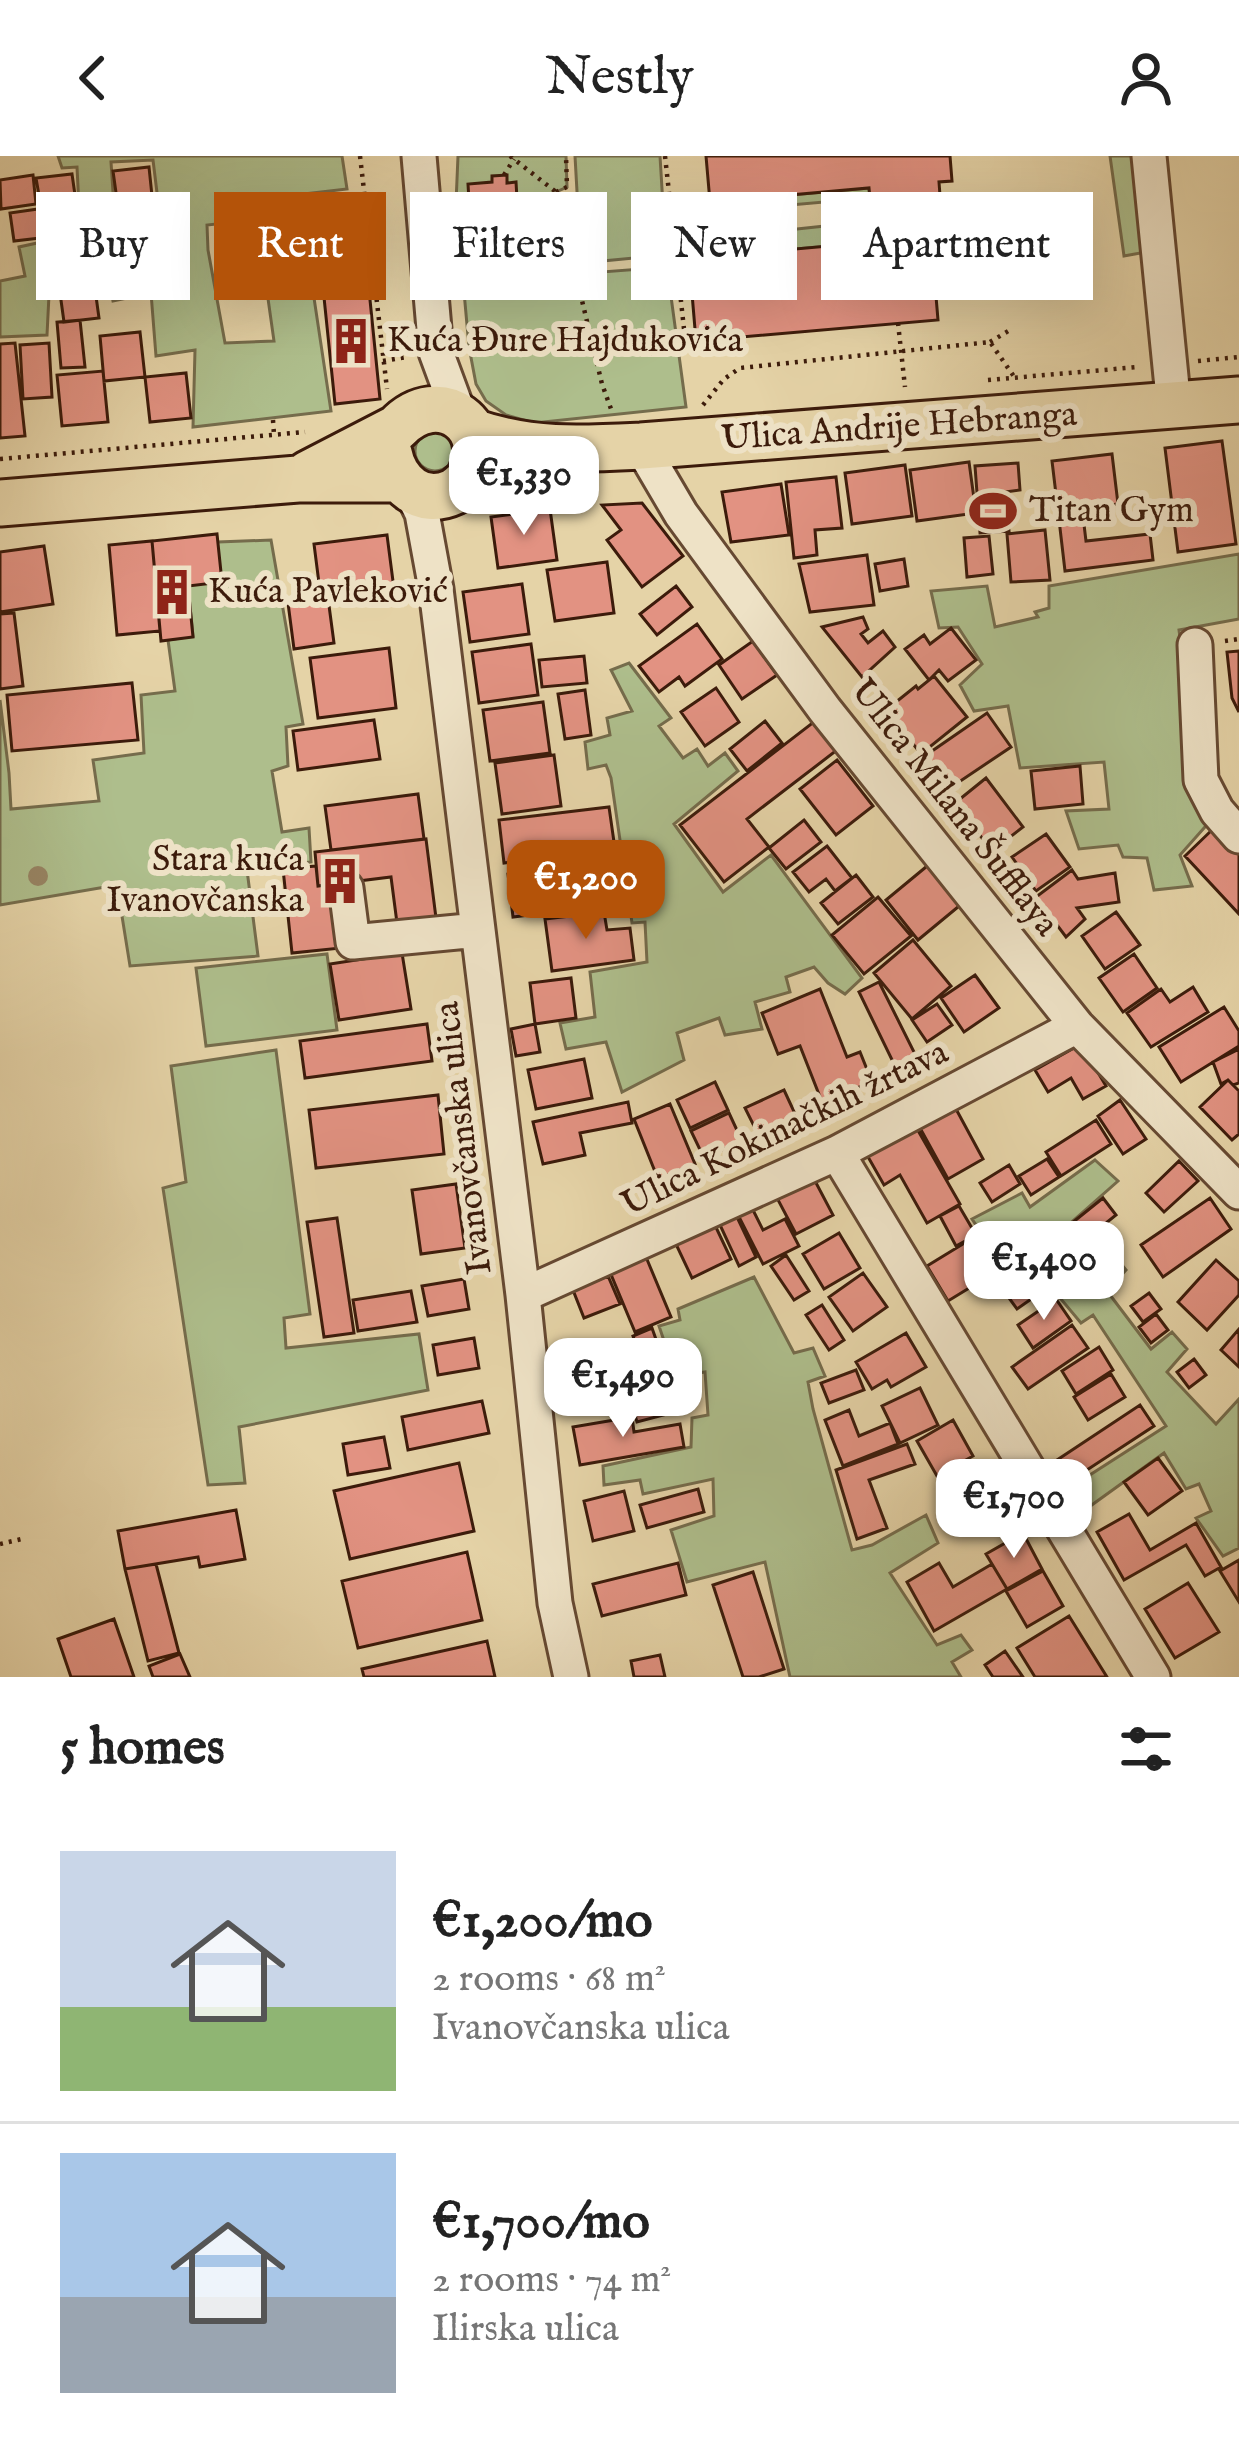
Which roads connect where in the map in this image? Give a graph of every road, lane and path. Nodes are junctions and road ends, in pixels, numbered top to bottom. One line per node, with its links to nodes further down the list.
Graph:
1 (360, 156): 21 (path)
2 (419, 156): 9 (street)
3 (434, 156): 10 (street)
4 (566, 156): 11 (path)
5 (665, 156): 17 (path)
6 (1149, 156): 24 (street)
7 (512, 157): 8 (path); 11 (path)
8 (504, 175)
9 (422, 192)
10 (425, 192)
11 (556, 192)
12 (432, 300): 18 (street)
13 (582, 300): 34 (path)
14 (898, 323): 19 (path)
15 (1010, 330): 16 (path)
16 (990, 342): 19 (path); 22 (path)
17 (686, 346)
18 (436, 352): 21 (path); 30 (street); 33 (street)
19 (901, 352): 25 (path); 28 (path)
20 (1239, 357): 24 (path)
21 (383, 361): 30 (path)
22 (1015, 378): 23 (path); 24 (path)
23 (971, 382)
24 (1173, 386): 26 (main road, Ulica Andrije Hebranga); 34 (main road, Ulica Andrije Hebranga)
25 (893, 388)
26 (1239, 400)
27 (725, 404): 28 (path)
28 (703, 406): 29 (path)
29 (686, 407)
30 (397, 414): 33 (main road, Ulica Andrije Hebranga); 39 (main road, Ulica Andrije Hebranga); 40 (main road)
31 (597, 416): 34 (path)
32 (272, 420): 36 (path)
33 (467, 425): 37 (main road, Ulica Andrije Hebranga); 40 (main road)
34 (627, 430): 37 (main road, Ulica Andrije Hebranga); 46 (street, Ulica Milana Šufflaya)
35 (316, 431): 36 (path)
36 (274, 435): 38 (path)
37 (559, 450): 40 (main road, Ulica Andrije Hebranga)
38 (0, 459)
39 (298, 479): 40 (main road, Ulica Andrije Hebranga); 41 (main road, Ulica Andrije Hebranga)
40 (432, 486): 45 (street, Ivanovčanska ulica)
41 (0, 503)
42 (1195, 645): 43 (street)
43 (1239, 836)
44 (346, 888): 45 (street)
45 (478, 930): 49 (street, Ivanovčanska ulica)
46 (1077, 1026): 47 (street, Ulica Kokinačkih žrtava); 48 (street, Ulica Milana Šufflaya)
47 (838, 1153): 49 (street, Ulica Kokinačkih žrtava); 53 (street)
48 (1239, 1192)
49 (523, 1295): 52 (street, Ivanovčanska ulica)
50 (26, 1538): 51 (path)
51 (0, 1544)
52 (572, 1677)
53 (1153, 1677)

